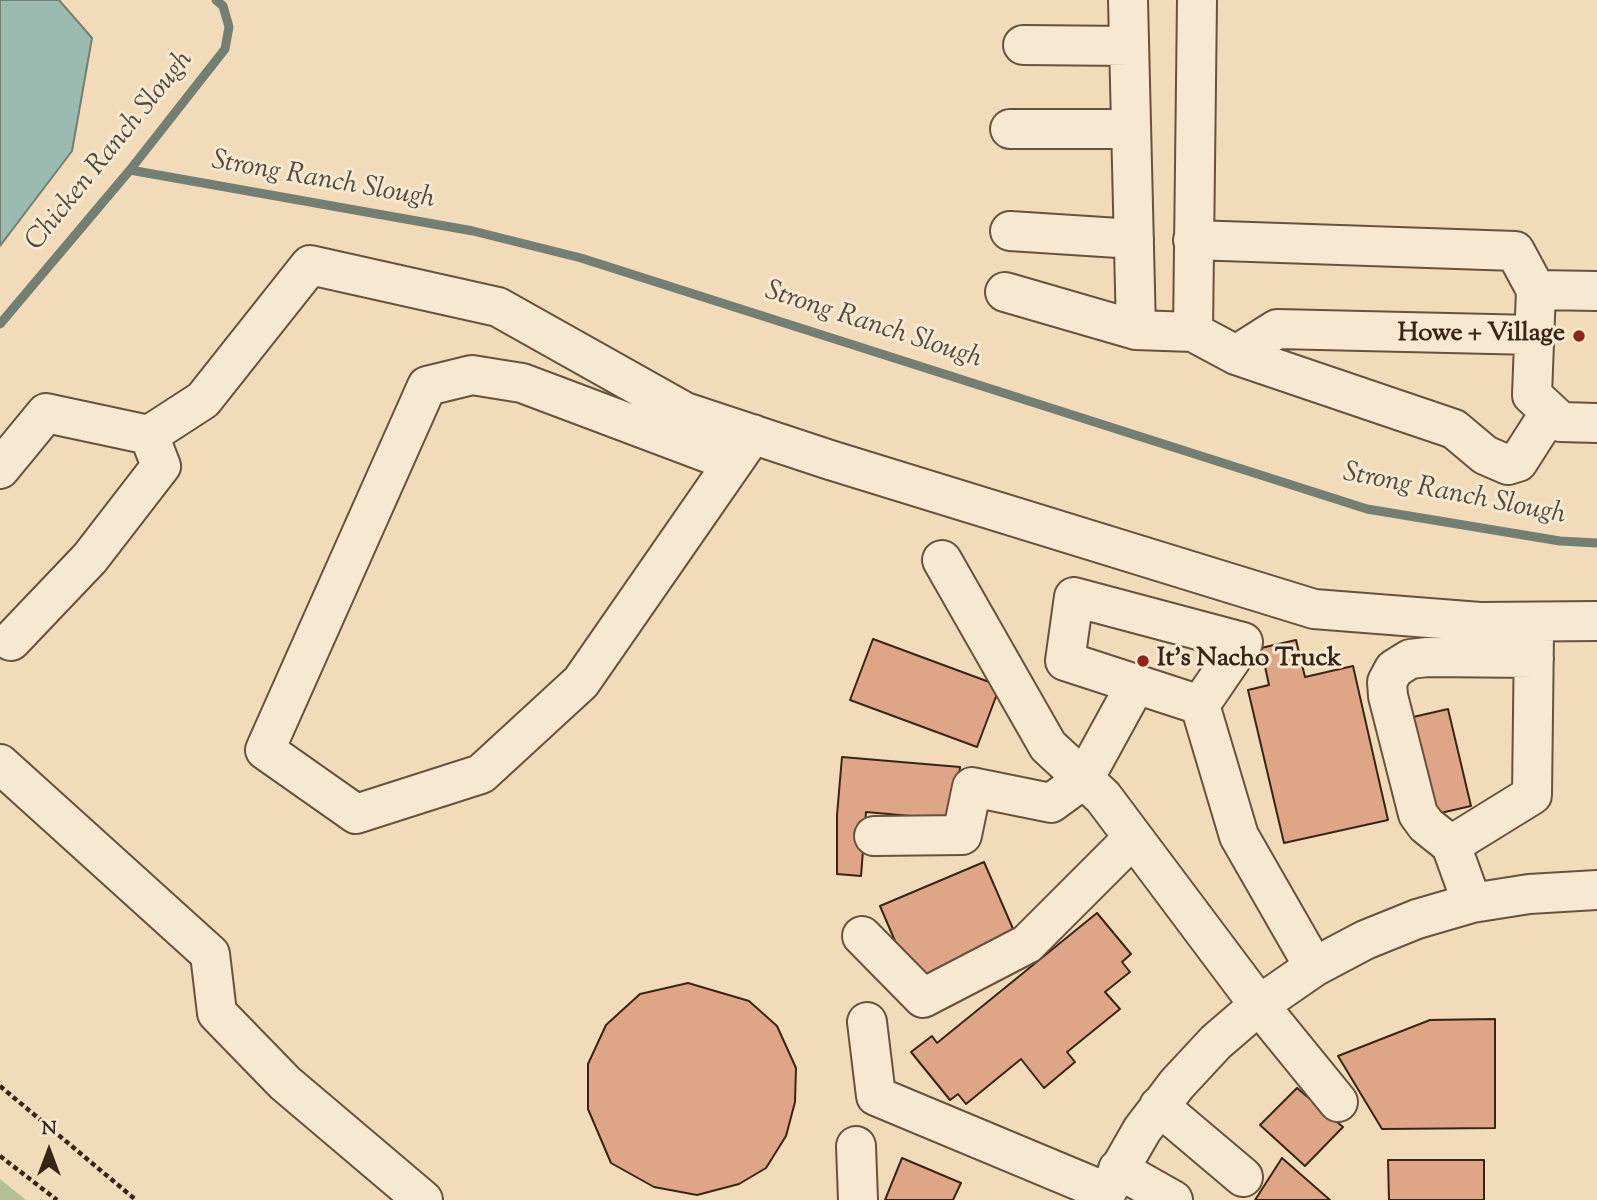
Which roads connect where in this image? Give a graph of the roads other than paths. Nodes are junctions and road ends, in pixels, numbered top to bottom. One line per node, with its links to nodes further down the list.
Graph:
1 (1128, 0): 4 (street)
2 (1197, 0): 9 (street)
3 (1023, 46): 4 (street)
4 (1129, 46): 6 (street)
5 (1010, 129): 6 (street)
6 (1131, 129): 8 (street)
7 (1010, 230): 8 (street)
8 (1133, 239): 13 (street)
9 (1194, 240): 10 (street); 14 (street)
10 (1536, 290): 11 (street); 15 (street)
11 (1597, 291)
12 (1005, 292): 13 (street)
13 (1136, 330): 14 (street)
14 (1194, 332): 16 (street)
15 (1534, 335): 16 (street); 17 (street)
16 (1236, 355): 17 (street)
17 (1550, 412): 18 (street)
18 (1597, 423)
19 (149, 435): 20 (street); 21 (street); 25 (street)
20 (742, 448): 20 (street); 23 (street)
21 (0, 469)
22 (943, 560): 30 (street)
23 (1534, 621): 24 (street); 26 (street)
24 (1597, 621)
25 (4, 641)
26 (1534, 658): 33 (street); 33 (street)
27 (1136, 684): 28 (street); 28 (street); 30 (street)
28 (1200, 705): 37 (street)
29 (0, 764): 45 (street)
30 (1093, 788): 31 (street); 32 (street)
31 (874, 836)
32 (1133, 838): 36 (street); 38 (street)
33 (1451, 845): 35 (street)
34 (1597, 890): 35 (street)
35 (1472, 903): 37 (street)
36 (862, 936)
37 (1314, 967): 38 (street)
38 (1259, 1005): 40 (street); 41 (street)
39 (867, 1022): 44 (street)
40 (1338, 1102)
41 (1159, 1107): 43 (street); 44 (street)
42 (856, 1146): 46 (street)
43 (1243, 1177)
44 (1109, 1187): 47 (street)
45 (423, 1200)
46 (858, 1200)
47 (1173, 1200)

